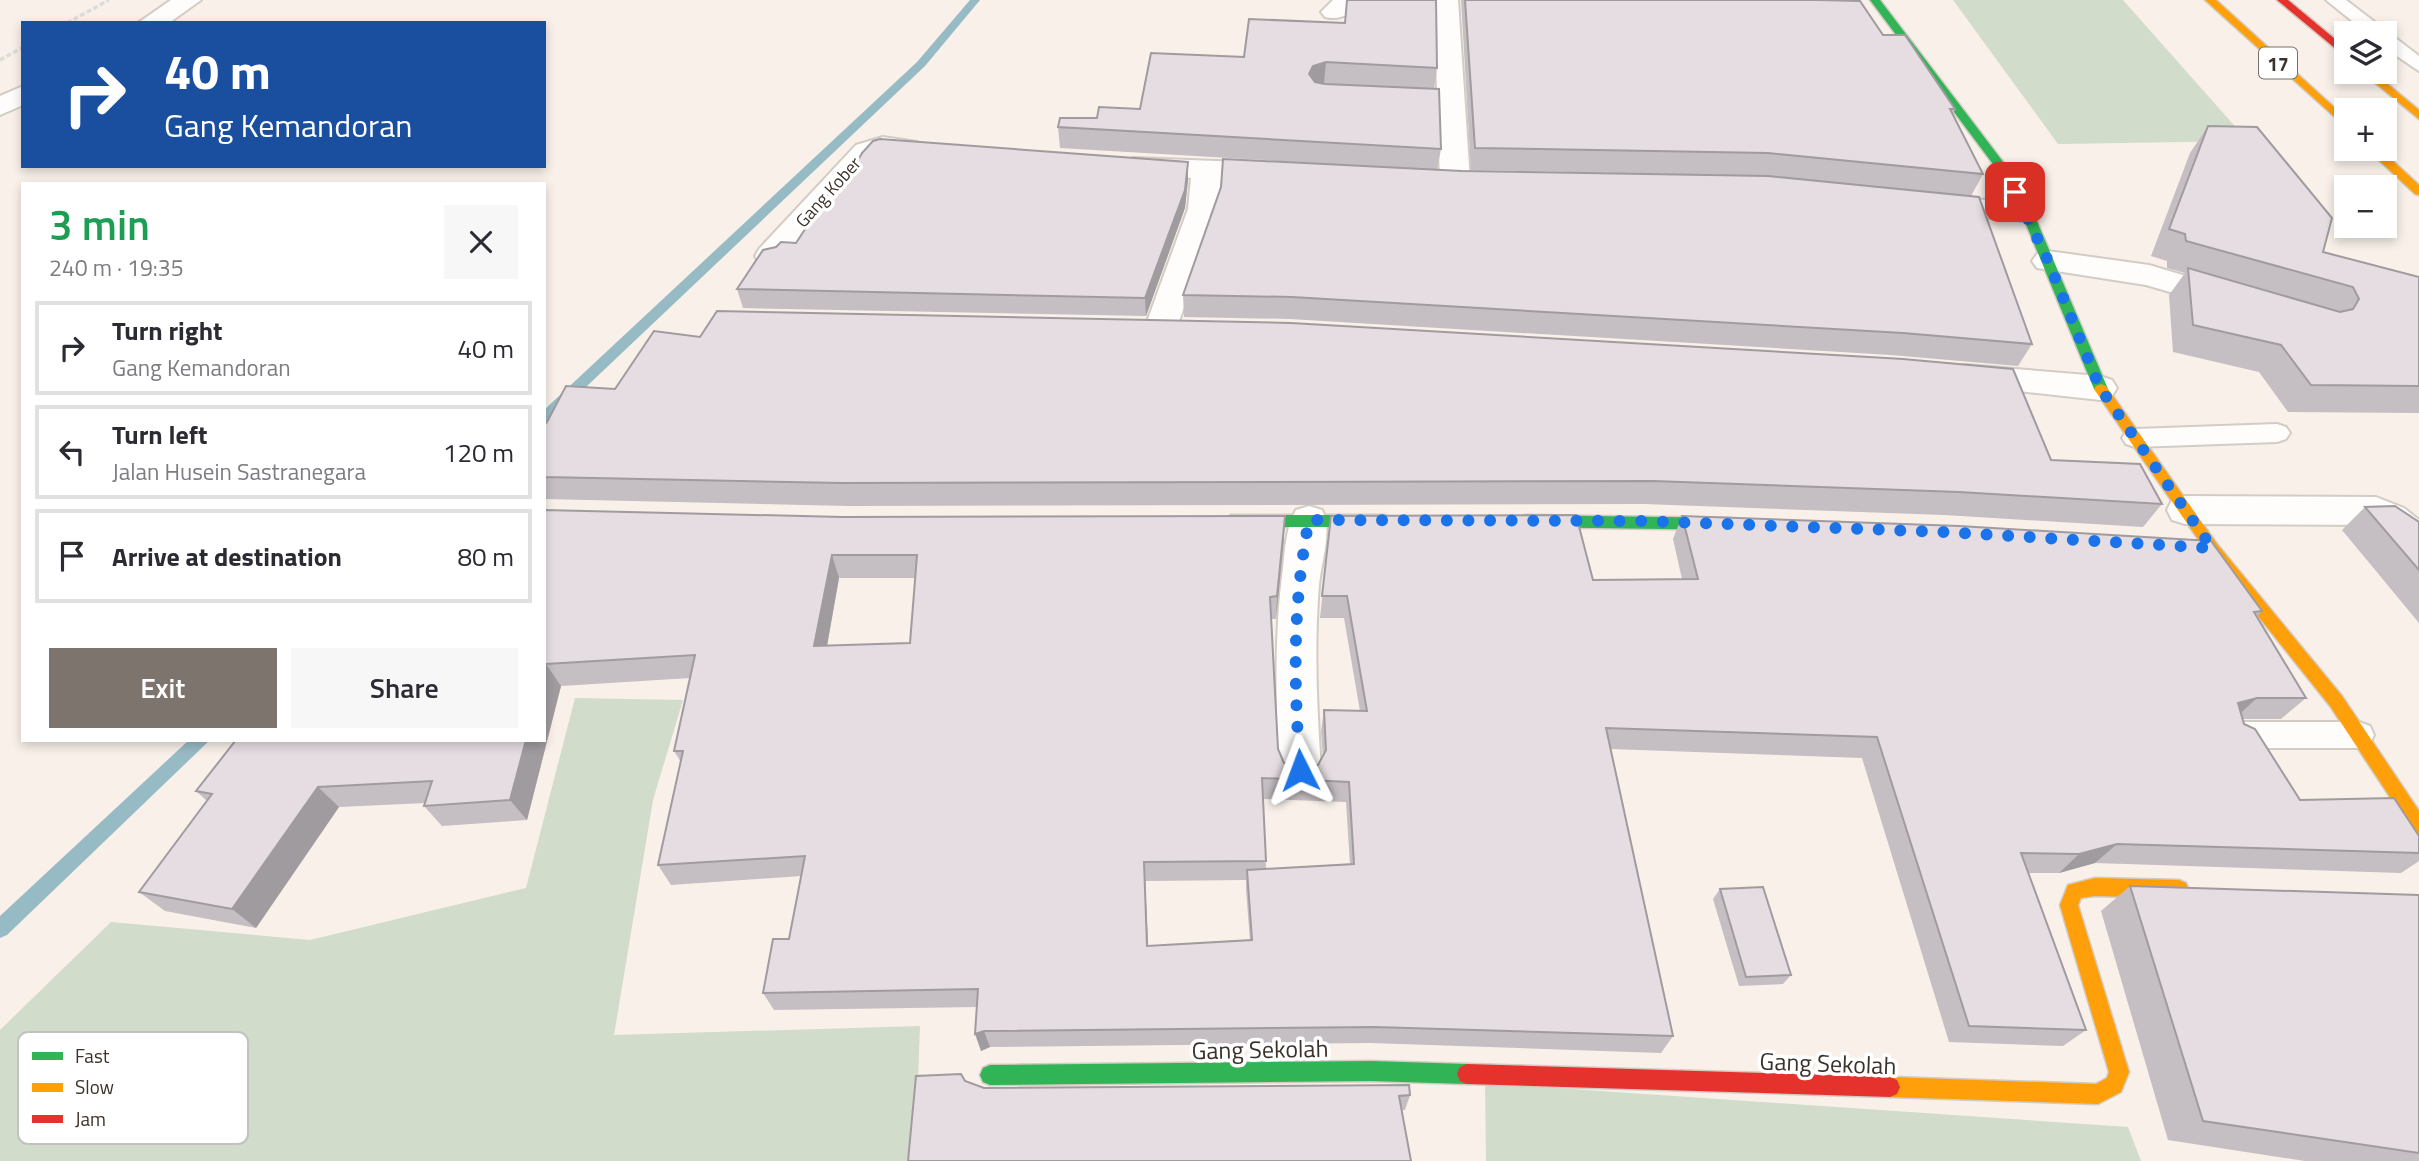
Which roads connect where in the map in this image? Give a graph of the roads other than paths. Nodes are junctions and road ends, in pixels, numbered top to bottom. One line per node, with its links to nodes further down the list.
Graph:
1 (189, 0): 8 (street)
2 (1446, 0): 23 (street)
3 (2210, 0): 16 (main road, 17)
4 (2282, 0): 10 (main road, 17)
5 (2335, 0): 9 (lane)
6 (1880, 6): 7 (street); 26 (main road)
7 (1849, 13)
8 (154, 21)
9 (2362, 21)
10 (2334, 44)
11 (2397, 48): 12 (lane)
12 (2419, 65)
13 (2381, 84): 17 (main road)
14 (21, 95): 15 (street)
15 (0, 107)
16 (2334, 113)
17 (2419, 116)
18 (939, 151): 27 (street, Gang Kober)
19 (2386, 161): 24 (main road)
20 (1105, 166): 21 (street)
21 (1207, 168): 22 (street); 30 (street)
22 (1303, 173)
23 (1455, 181)
24 (2419, 191)
25 (1907, 202): 26 (street)
26 (2027, 212): 28 (main road)
27 (770, 256)
28 (2048, 261): 29 (street); 32 (main road)
29 (2253, 306)
30 (1159, 330)
31 (1930, 372): 32 (street)
32 (2100, 388): 34 (main road)
33 (2277, 433): 34 (lane)
34 (2135, 438): 35 (main road)
35 (2185, 510): 41 (street); 43 (main road)
36 (1309, 520): 37 (main road); 38 (main road); 46 (street)
37 (1211, 521)
38 (1406, 521)
39 (1504, 521): 40 (main road)
40 (1753, 525)
41 (2419, 540)
42 (2185, 547): 43 (main road)
43 (2212, 548): 45 (main road)
44 (2234, 735): 45 (lane)
45 (2358, 735): 47 (main road)
46 (1300, 770)
47 (2419, 826)
48 (2189, 890): 49 (main road, Gang Sekolah)
49 (990, 1075)

